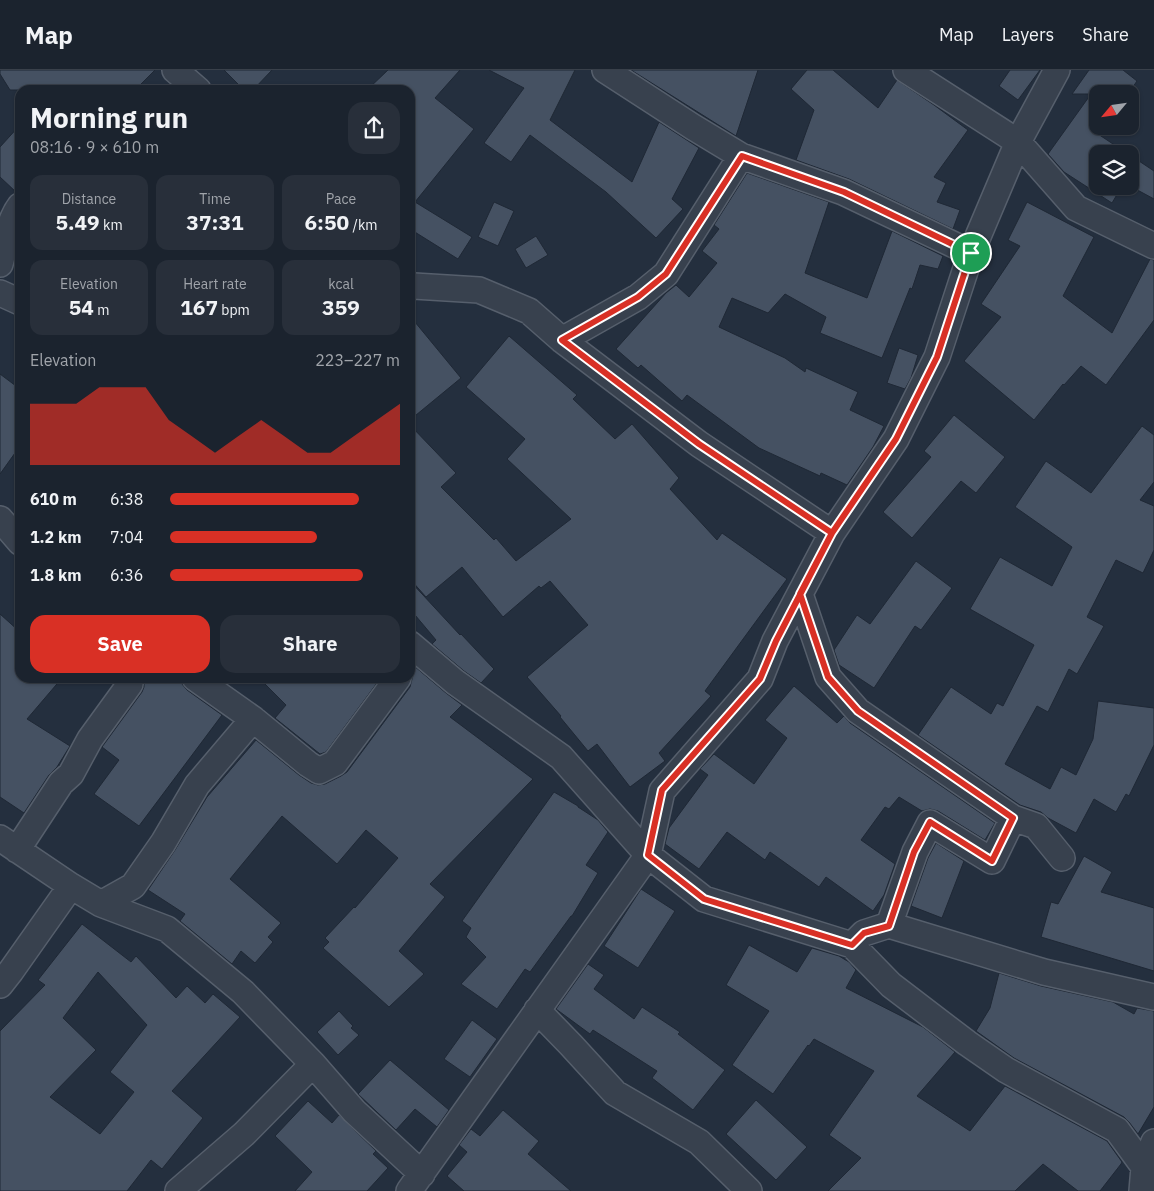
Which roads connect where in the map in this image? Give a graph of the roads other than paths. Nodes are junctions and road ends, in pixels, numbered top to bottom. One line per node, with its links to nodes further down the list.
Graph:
1 (605, 70): 5 (street)
2 (906, 70): 4 (street)
3 (1057, 70): 4 (street)
4 (1018, 142): 7 (street); 8 (street)
5 (742, 156): 8 (street); 13 (street)
6 (15, 215): 9 (street)
7 (1154, 246)
8 (971, 253): 15 (street)
9 (0, 264)
10 (415, 286): 13 (street)
11 (0, 293): 12 (street)
12 (15, 300)
13 (562, 340): 15 (street)
14 (0, 519): 16 (street)
15 (832, 533): 17 (street)
16 (15, 536)
17 (800, 594): 23 (street); 25 (street)
18 (415, 653): 25 (street)
19 (130, 683): 24 (street)
20 (202, 683): 22 (street)
21 (394, 683): 22 (street)
22 (253, 719): 28 (street)
23 (1013, 818): 26 (street); 29 (street)
24 (8, 844): 27 (street)
25 (648, 855): 30 (street); 33 (street)
26 (1062, 858)
27 (71, 886): 28 (street); 31 (street)
28 (101, 904): 34 (street)
29 (889, 926): 30 (street); 32 (street)
30 (852, 945): 36 (street)
31 (0, 985)
32 (1154, 998)
33 (537, 1010): 37 (street); 39 (street)
34 (313, 1064): 37 (street); 38 (street)
35 (1154, 1142): 36 (street)
36 (1147, 1176)
37 (416, 1185)
38 (178, 1191)
39 (749, 1191)

